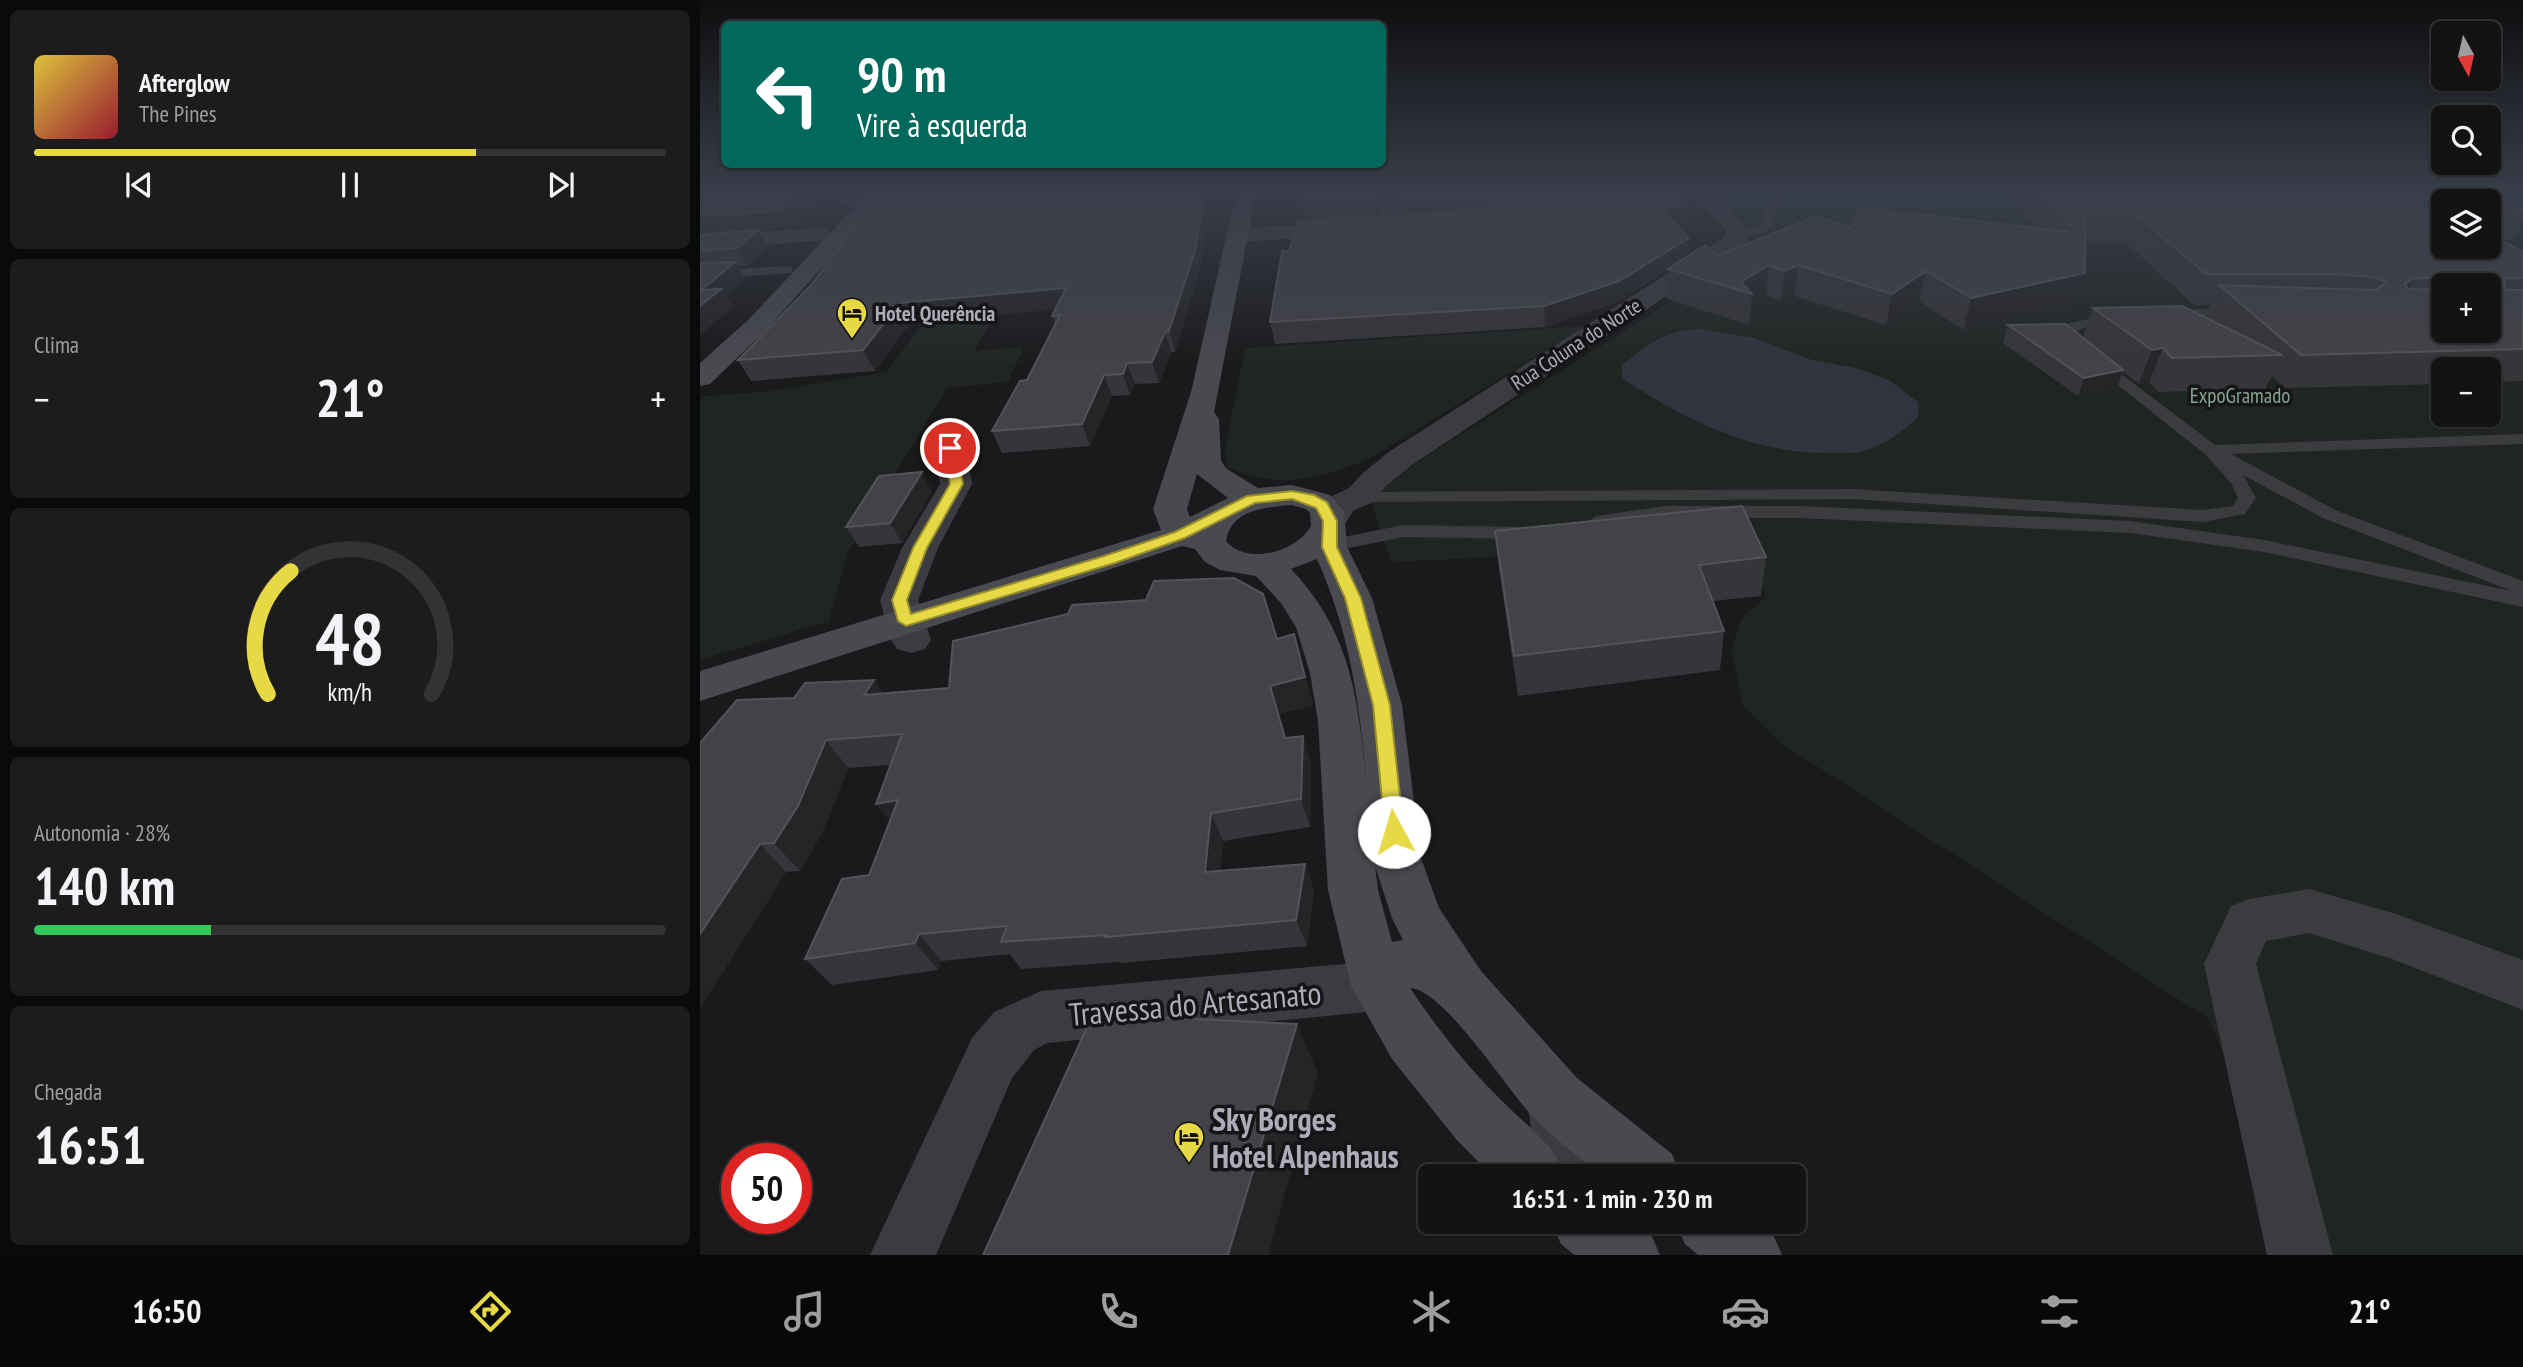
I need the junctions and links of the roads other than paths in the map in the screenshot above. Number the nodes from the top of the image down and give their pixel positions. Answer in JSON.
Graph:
{"nodes":[{"id":1,"x":783,"y":252,"type":"edge"},
{"id":2,"x":810,"y":252,"type":"edge"},
{"id":3,"x":1235,"y":252,"type":"edge"},
{"id":4,"x":1718,"y":252,"type":"edge"},
{"id":5,"x":807,"y":254,"type":"junction"},
{"id":6,"x":700,"y":275,"type":"edge"},
{"id":7,"x":2253,"y":311,"type":"edge"},
{"id":8,"x":2158,"y":314,"type":"edge"},
{"id":9,"x":2131,"y":316,"type":"edge"},
{"id":10,"x":757,"y":325,"type":"junction"},
{"id":11,"x":730,"y":327,"type":"junction"},
{"id":12,"x":700,"y":355,"type":"edge"},
{"id":13,"x":700,"y":378,"type":"edge"},
{"id":14,"x":1205,"y":392,"type":"junction"},
{"id":15,"x":2523,"y":439,"type":"edge"},
{"id":16,"x":950,"y":448,"type":"dead end"},
{"id":17,"x":2211,"y":450,"type":"junction"},
{"id":18,"x":1401,"y":458,"type":"junction"},
{"id":19,"x":1361,"y":495,"type":"junction"},
{"id":20,"x":1960,"y":509,"type":"junction"},
{"id":21,"x":1316,"y":523,"type":"junction"},
{"id":22,"x":1575,"y":525,"type":"edge"},
{"id":23,"x":1208,"y":526,"type":"junction"},
{"id":24,"x":1537,"y":531,"type":"edge"},
{"id":25,"x":1265,"y":564,"type":"junction"},
{"id":26,"x":2523,"y":588,"type":"edge"},
{"id":27,"x":2523,"y":600,"type":"edge"},
{"id":28,"x":909,"y":631,"type":"junction"},
{"id":29,"x":700,"y":686,"type":"edge"},
{"id":30,"x":700,"y":710,"type":"edge"},
{"id":31,"x":2523,"y":985,"type":"edge"},
{"id":32,"x":1378,"y":986,"type":"junction"},
{"id":33,"x":1462,"y":989,"type":"junction"},
{"id":34,"x":1556,"y":1099,"type":"junction"},
{"id":35,"x":1523,"y":1164,"type":"edge"},
{"id":36,"x":1566,"y":1164,"type":"edge"},
{"id":37,"x":1635,"y":1164,"type":"edge"},
{"id":38,"x":1572,"y":1234,"type":"edge"},
{"id":39,"x":1599,"y":1234,"type":"edge"},
{"id":40,"x":1722,"y":1234,"type":"edge"},
{"id":41,"x":2289,"y":1244,"type":"edge"},
{"id":42,"x":903,"y":1255,"type":"edge"},
{"id":43,"x":1572,"y":1255,"type":"edge"},
{"id":44,"x":1627,"y":1255,"type":"edge"},
{"id":45,"x":1749,"y":1255,"type":"edge"}],
"edges":[{"from":1,"to":5,"type":"street"},
{"from":2,"to":5,"type":"main road"},
{"from":3,"to":14,"type":"main road"},
{"from":4,"to":18,"type":"street","name":"Rua Coluna do Norte"},
{"from":5,"to":6,"type":"lane"},
{"from":5,"to":10,"type":"main road"},
{"from":5,"to":11,"type":"main road"},
{"from":7,"to":8,"type":"lane"},
{"from":9,"to":17,"type":"lane"},
{"from":10,"to":11,"type":"main road"},
{"from":10,"to":13,"type":"main road"},
{"from":11,"to":12,"type":"main road"},
{"from":14,"to":23,"type":"main road"},
{"from":14,"to":23,"type":"main road"},
{"from":15,"to":17,"type":"lane"},
{"from":16,"to":28,"type":"street"},
{"from":17,"to":20,"type":"lane"},
{"from":17,"to":26,"type":"lane"},
{"from":18,"to":19,"type":"street","name":"Rua Coluna do Norte"},
{"from":18,"to":21,"type":"street","name":"Rua Coluna do Norte"},
{"from":19,"to":20,"type":"lane"},
{"from":19,"to":21,"type":"street","name":"Rua Coluna do Norte"},
{"from":20,"to":22,"type":"lane"},
{"from":20,"to":27,"type":"lane"},
{"from":21,"to":23,"type":"main road"},
{"from":21,"to":24,"type":"lane"},
{"from":21,"to":25,"type":"main road"},
{"from":21,"to":33,"type":"main road"},
{"from":23,"to":25,"type":"main road"},
{"from":23,"to":28,"type":"main road"},
{"from":23,"to":28,"type":"main road"},
{"from":25,"to":32,"type":"main road"},
{"from":28,"to":29,"type":"main road"},
{"from":28,"to":30,"type":"main road"},
{"from":31,"to":41,"type":"street"},
{"from":32,"to":33,"type":"main road"},
{"from":32,"to":35,"type":"main road"},
{"from":32,"to":42,"type":"street","name":"Travessa do Artesanato"},
{"from":33,"to":34,"type":"main road"},
{"from":34,"to":36,"type":"street"},
{"from":34,"to":37,"type":"main road"},
{"from":38,"to":43,"type":"street"},
{"from":39,"to":44,"type":"main road"},
{"from":40,"to":45,"type":"main road"}]}
